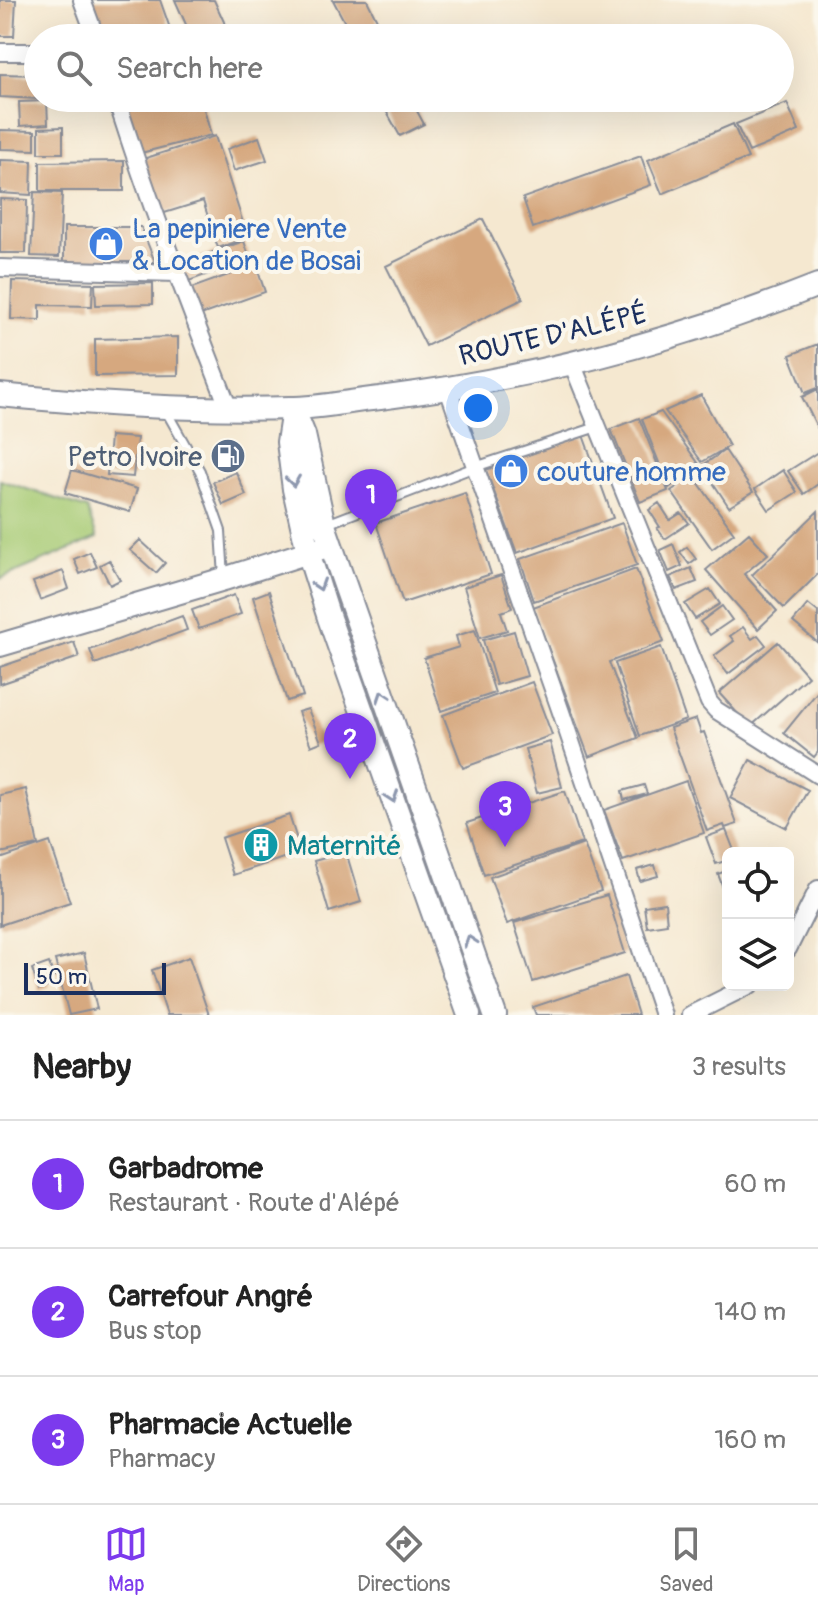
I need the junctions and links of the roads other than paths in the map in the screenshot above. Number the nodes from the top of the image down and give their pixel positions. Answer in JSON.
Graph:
{"nodes":[{"id":1,"x":82,"y":0,"type":"edge"},
{"id":2,"x":91,"y":24,"type":"edge"},
{"id":3,"x":0,"y":52,"type":"edge"},
{"id":4,"x":24,"y":52,"type":"edge"},
{"id":5,"x":120,"y":112,"type":"edge"},
{"id":6,"x":0,"y":268,"type":"edge"},
{"id":7,"x":176,"y":273,"type":"junction"},
{"id":8,"x":818,"y":285,"type":"edge"},
{"id":9,"x":572,"y":363,"type":"junction"},
{"id":10,"x":448,"y":389,"type":"junction"},
{"id":11,"x":0,"y":395,"type":"edge"},
{"id":12,"x":164,"y":406,"type":"junction"},
{"id":13,"x":293,"y":408,"type":"junction"},
{"id":14,"x":229,"y":409,"type":"junction"},
{"id":15,"x":598,"y":426,"type":"junction"},
{"id":16,"x":475,"y":467,"type":"junction"},
{"id":17,"x":328,"y":535,"type":"junction"},
{"id":18,"x":308,"y":552,"type":"junction"},
{"id":19,"x":224,"y":579,"type":"junction"},
{"id":20,"x":0,"y":645,"type":"edge"},
{"id":21,"x":818,"y":775,"type":"edge"},
{"id":22,"x":818,"y":889,"type":"edge"},
{"id":23,"x":794,"y":937,"type":"edge"},
{"id":24,"x":738,"y":991,"type":"edge"},
{"id":25,"x":469,"y":1015,"type":"edge"},
{"id":26,"x":495,"y":1015,"type":"edge"},
{"id":27,"x":663,"y":1015,"type":"edge"},
{"id":28,"x":690,"y":1015,"type":"edge"}],
"edges":[{"from":1,"to":2,"type":"street"},
{"from":3,"to":4,"type":"street"},
{"from":5,"to":7,"type":"street"},
{"from":6,"to":7,"type":"street"},
{"from":7,"to":14,"type":"street"},
{"from":8,"to":9,"type":"main road","name":"ROUTE D'ALÉPÉ"},
{"from":9,"to":10,"type":"main road","name":"ROUTE D'ALÉPÉ"},
{"from":9,"to":15,"type":"street"},
{"from":10,"to":13,"type":"main road","name":"ROUTE D'ALÉPÉ"},
{"from":10,"to":16,"type":"street"},
{"from":11,"to":12,"type":"main road","name":"ROUTE D'ALÉPÉ"},
{"from":12,"to":14,"type":"main road","name":"ROUTE D'ALÉPÉ"},
{"from":12,"to":19,"type":"lane"},
{"from":13,"to":14,"type":"main road","name":"ROUTE D'ALÉPÉ"},
{"from":13,"to":17,"type":"main road"},
{"from":13,"to":18,"type":"main road","one_way":true},
{"from":15,"to":16,"type":"lane"},
{"from":15,"to":21,"type":"street"},
{"from":16,"to":17,"type":"lane"},
{"from":16,"to":27,"type":"street"},
{"from":17,"to":18,"type":"main road"},
{"from":26,"to":17,"type":"main road","one_way":true},
{"from":18,"to":19,"type":"main road"},
{"from":18,"to":25,"type":"main road","one_way":true},
{"from":19,"to":20,"type":"main road"},
{"from":22,"to":23,"type":"street"},
{"from":24,"to":28,"type":"street"}]}
